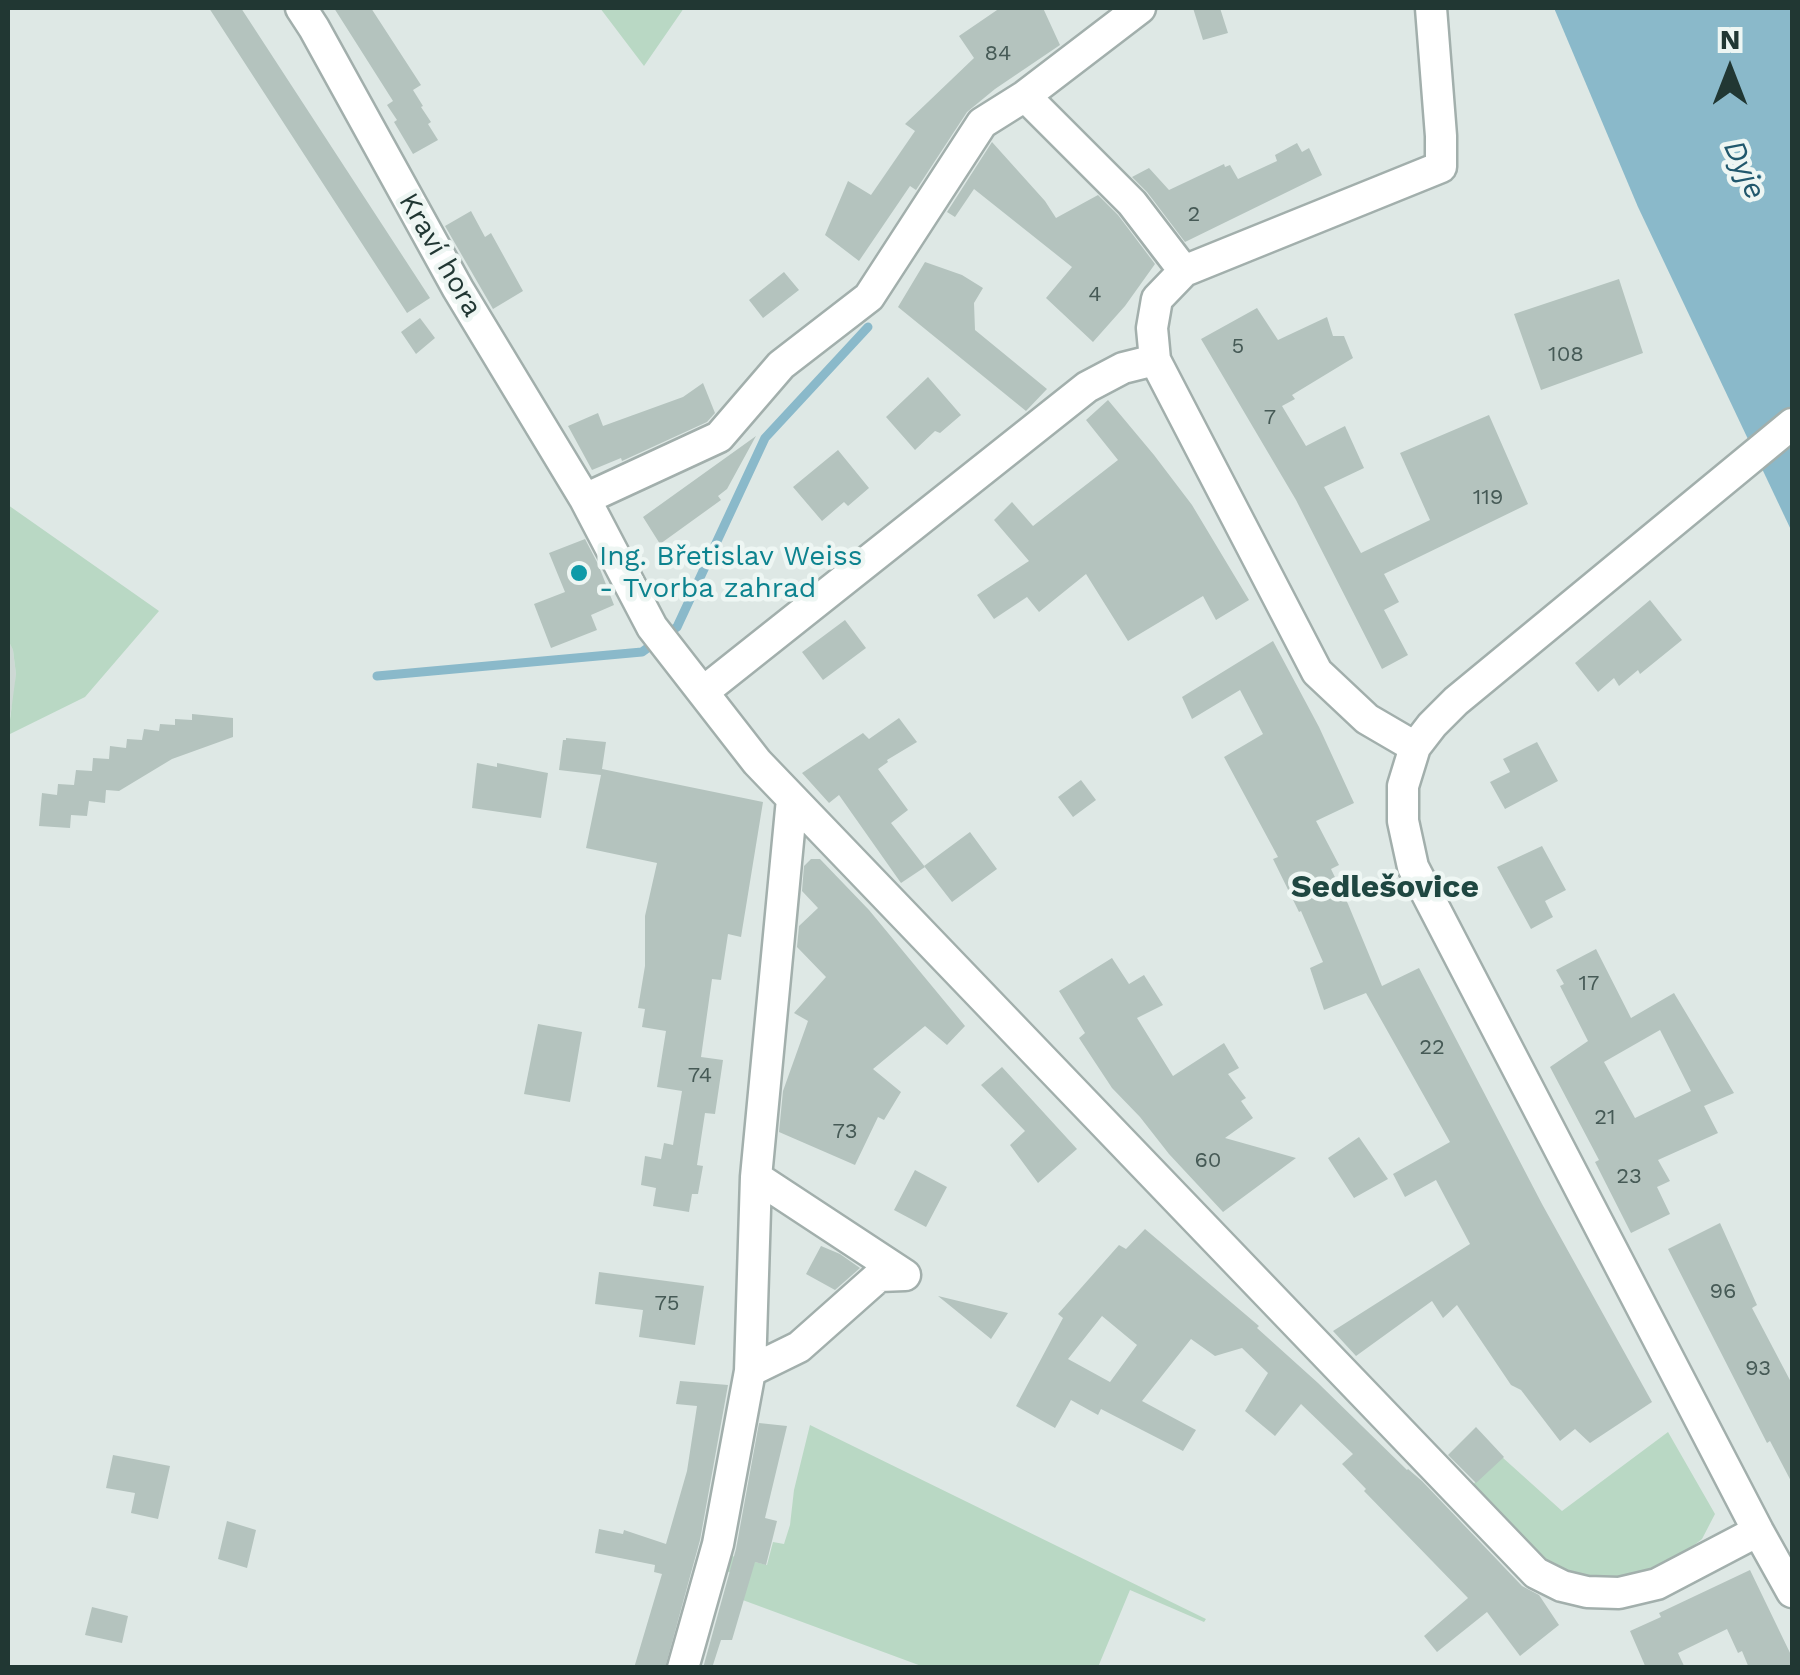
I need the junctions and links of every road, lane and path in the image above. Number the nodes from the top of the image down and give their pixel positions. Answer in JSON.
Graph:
{"nodes":[{"id":1,"x":301,"y":8,"type":"edge"},
{"id":2,"x":1140,"y":8,"type":"edge"},
{"id":3,"x":1431,"y":8,"type":"edge"},
{"id":4,"x":1025,"y":96,"type":"junction"},
{"id":5,"x":1184,"y":271,"type":"junction"},
{"id":6,"x":1155,"y":360,"type":"junction"},
{"id":7,"x":1792,"y":424,"type":"edge"},
{"id":8,"x":585,"y":499,"type":"junction"},
{"id":9,"x":702,"y":692,"type":"junction"},
{"id":10,"x":1416,"y":747,"type":"junction"},
{"id":11,"x":792,"y":799,"type":"junction"},
{"id":12,"x":756,"y":1177,"type":"junction"},
{"id":13,"x":750,"y":1371,"type":"junction"},
{"id":14,"x":1758,"y":1531,"type":"junction"},
{"id":15,"x":1792,"y":1592,"type":"edge"},
{"id":16,"x":683,"y":1668,"type":"edge"}],
"edges":[{"from":1,"to":8,"type":"street","name":"Kraví hora"},
{"from":2,"to":4,"type":"street"},
{"from":3,"to":5,"type":"street"},
{"from":4,"to":5,"type":"street"},
{"from":4,"to":8,"type":"street"},
{"from":5,"to":6,"type":"street"},
{"from":6,"to":9,"type":"street"},
{"from":6,"to":10,"type":"street"},
{"from":7,"to":10,"type":"street"},
{"from":8,"to":9,"type":"street","name":"Kraví hora"},
{"from":9,"to":11,"type":"street","name":"Kraví hora"},
{"from":10,"to":14,"type":"street"},
{"from":11,"to":12,"type":"street"},
{"from":11,"to":14,"type":"street","name":"Kraví hora"},
{"from":12,"to":13,"type":"street"},
{"from":12,"to":13,"type":"street"},
{"from":13,"to":16,"type":"street"},
{"from":14,"to":15,"type":"street"}]}
